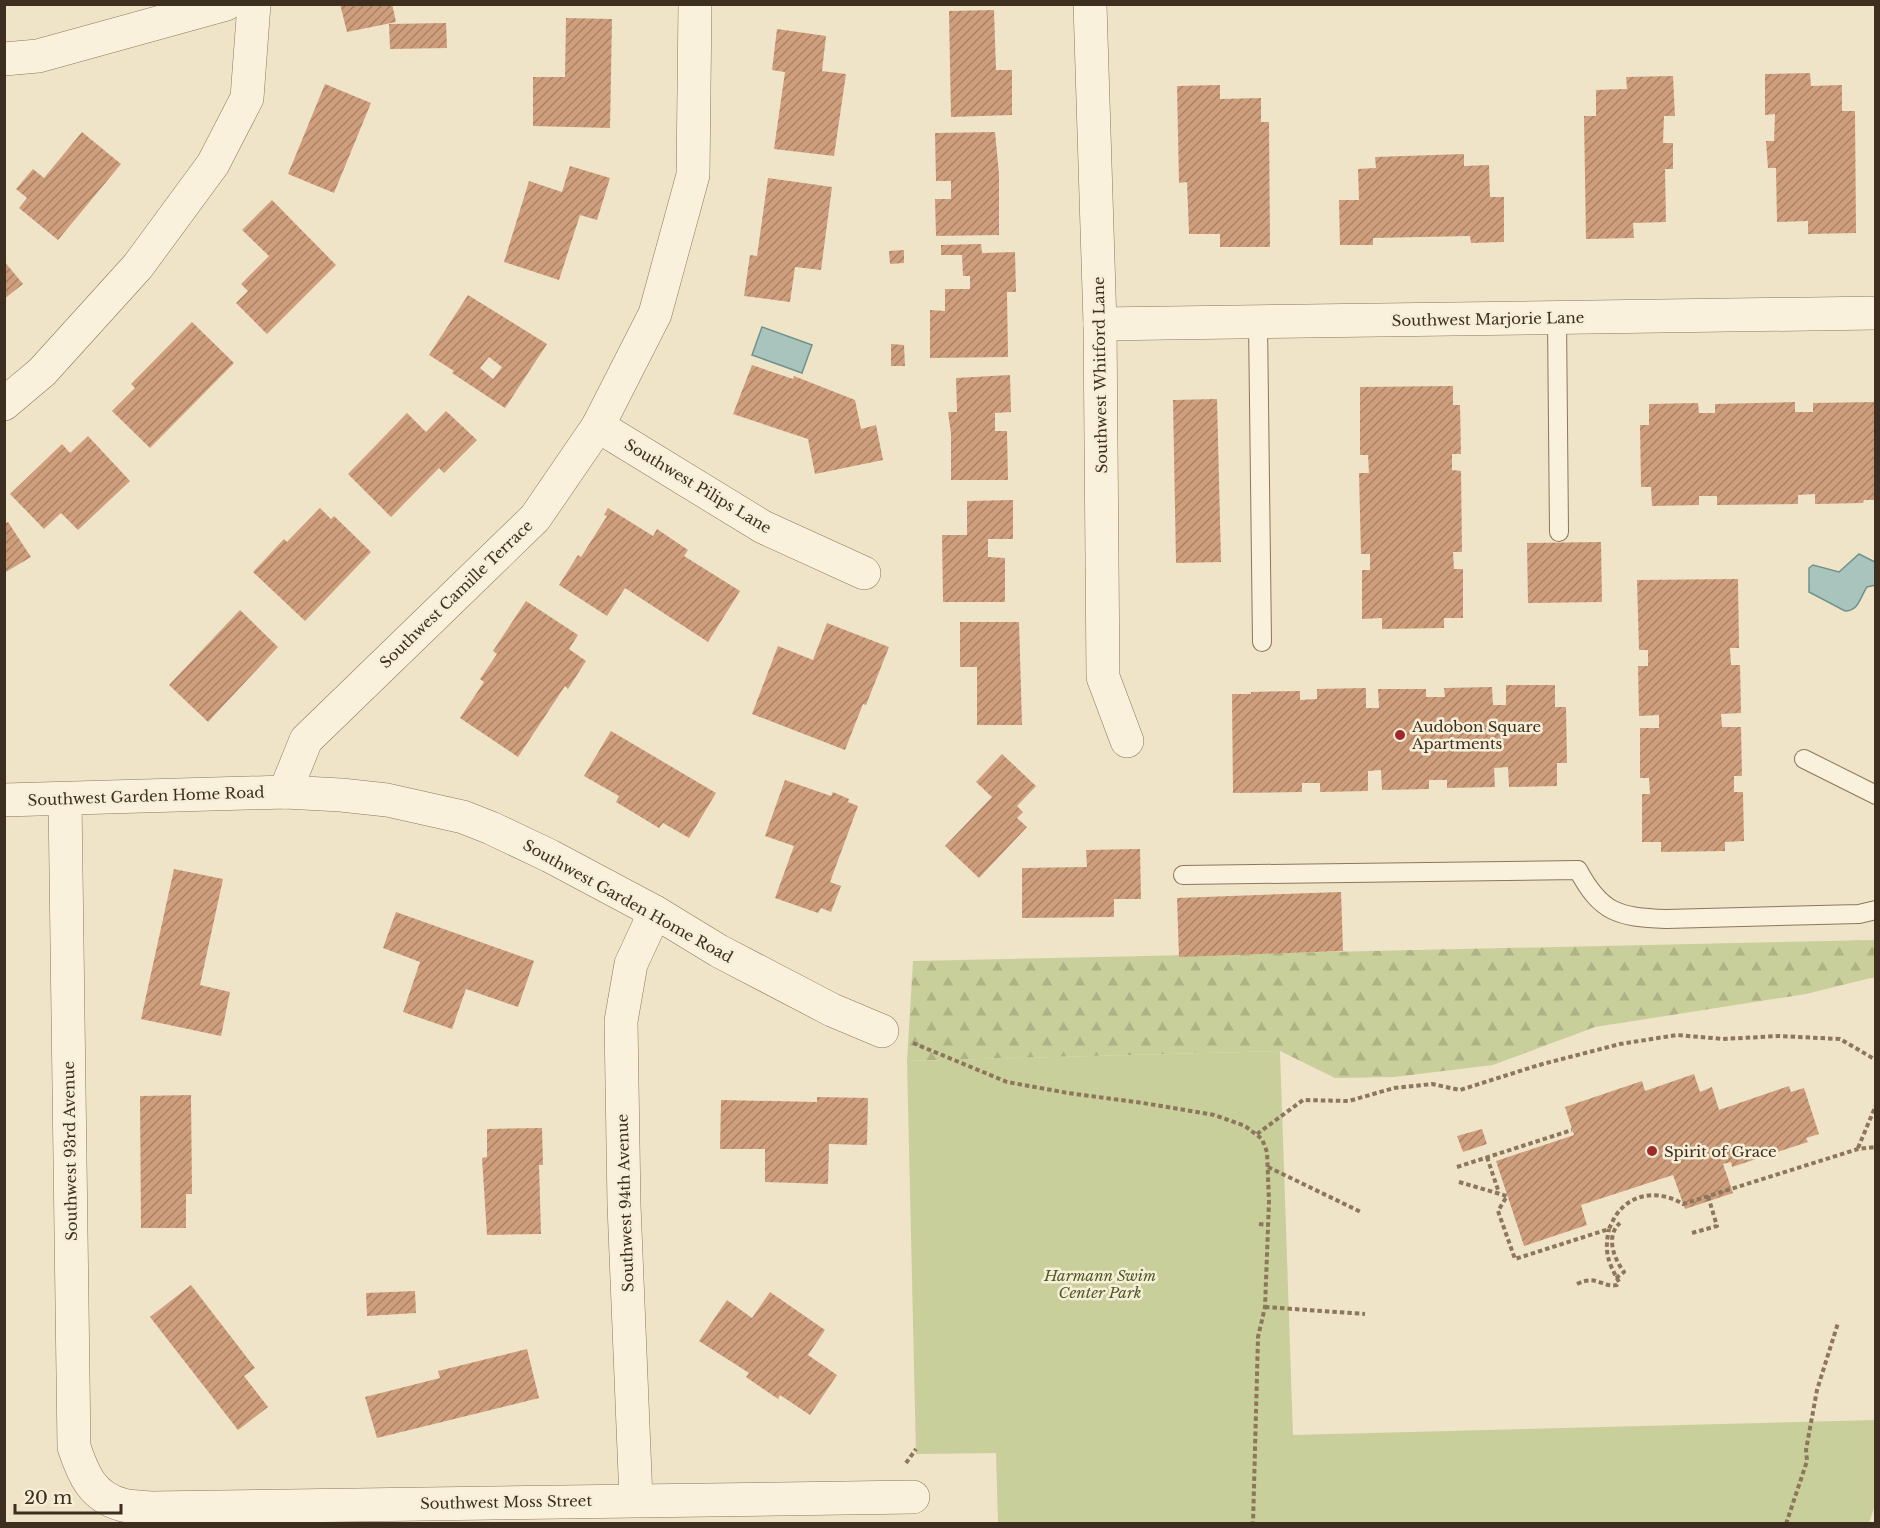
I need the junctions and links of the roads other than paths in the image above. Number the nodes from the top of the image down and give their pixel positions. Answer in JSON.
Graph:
{"nodes":[{"id":1,"x":226,"y":4,"type":"edge"},
{"id":2,"x":254,"y":4,"type":"edge"},
{"id":3,"x":695,"y":4,"type":"edge"},
{"id":4,"x":1090,"y":4,"type":"edge"},
{"id":5,"x":4,"y":59,"type":"edge"},
{"id":6,"x":1875,"y":313,"type":"edge"},
{"id":7,"x":1557,"y":318,"type":"junction"},
{"id":8,"x":1258,"y":322,"type":"junction"},
{"id":9,"x":1100,"y":324,"type":"junction"},
{"id":10,"x":4,"y":404,"type":"edge"},
{"id":11,"x":598,"y":426,"type":"junction"},
{"id":12,"x":1559,"y":532,"type":"dead end"},
{"id":13,"x":864,"y":573,"type":"dead end"},
{"id":14,"x":1262,"y":642,"type":"dead end"},
{"id":15,"x":1127,"y":741,"type":"dead end"},
{"id":16,"x":1804,"y":759,"type":"dead end"},
{"id":17,"x":285,"y":792,"type":"junction"},
{"id":18,"x":1875,"y":795,"type":"edge"},
{"id":19,"x":65,"y":799,"type":"junction"},
{"id":20,"x":4,"y":800,"type":"edge"},
{"id":21,"x":1183,"y":875,"type":"dead end"},
{"id":22,"x":1875,"y":910,"type":"edge"},
{"id":23,"x":655,"y":912,"type":"junction"},
{"id":24,"x":882,"y":1031,"type":"road end"},
{"id":25,"x":101,"y":1495,"type":"joint"},
{"id":26,"x":913,"y":1497,"type":"dead end"},
{"id":27,"x":636,"y":1500,"type":"junction"}],
"edges":[{"from":1,"to":5,"type":"street"},
{"from":2,"to":10,"type":"street"},
{"from":3,"to":11,"type":"street","name":"Southwest Camille Terrace"},
{"from":4,"to":9,"type":"street","name":"Southwest Whitford Lane"},
{"from":6,"to":7,"type":"street","name":"Southwest Marjorie Lane"},
{"from":7,"to":8,"type":"street","name":"Southwest Marjorie Lane"},
{"from":7,"to":12,"type":"lane"},
{"from":8,"to":9,"type":"street","name":"Southwest Marjorie Lane"},
{"from":8,"to":14,"type":"lane"},
{"from":9,"to":15,"type":"street","name":"Southwest Whitford Lane"},
{"from":11,"to":13,"type":"street","name":"Southwest Pilips Lane"},
{"from":11,"to":17,"type":"street","name":"Southwest Camille Terrace"},
{"from":16,"to":18,"type":"lane"},
{"from":17,"to":19,"type":"street","name":"Southwest Garden Home Road"},
{"from":17,"to":23,"type":"street","name":"Southwest Garden Home Road"},
{"from":19,"to":20,"type":"street","name":"Southwest Garden Home Road"},
{"from":19,"to":25,"type":"street","name":"Southwest 93rd Avenue"},
{"from":21,"to":22,"type":"lane"},
{"from":23,"to":24,"type":"street","name":"Southwest Garden Home Road"},
{"from":23,"to":27,"type":"street","name":"Southwest 94th Avenue"},
{"from":25,"to":27,"type":"street","name":"Southwest Moss Street"},
{"from":26,"to":27,"type":"street","name":"Southwest Moss Street"}]}
